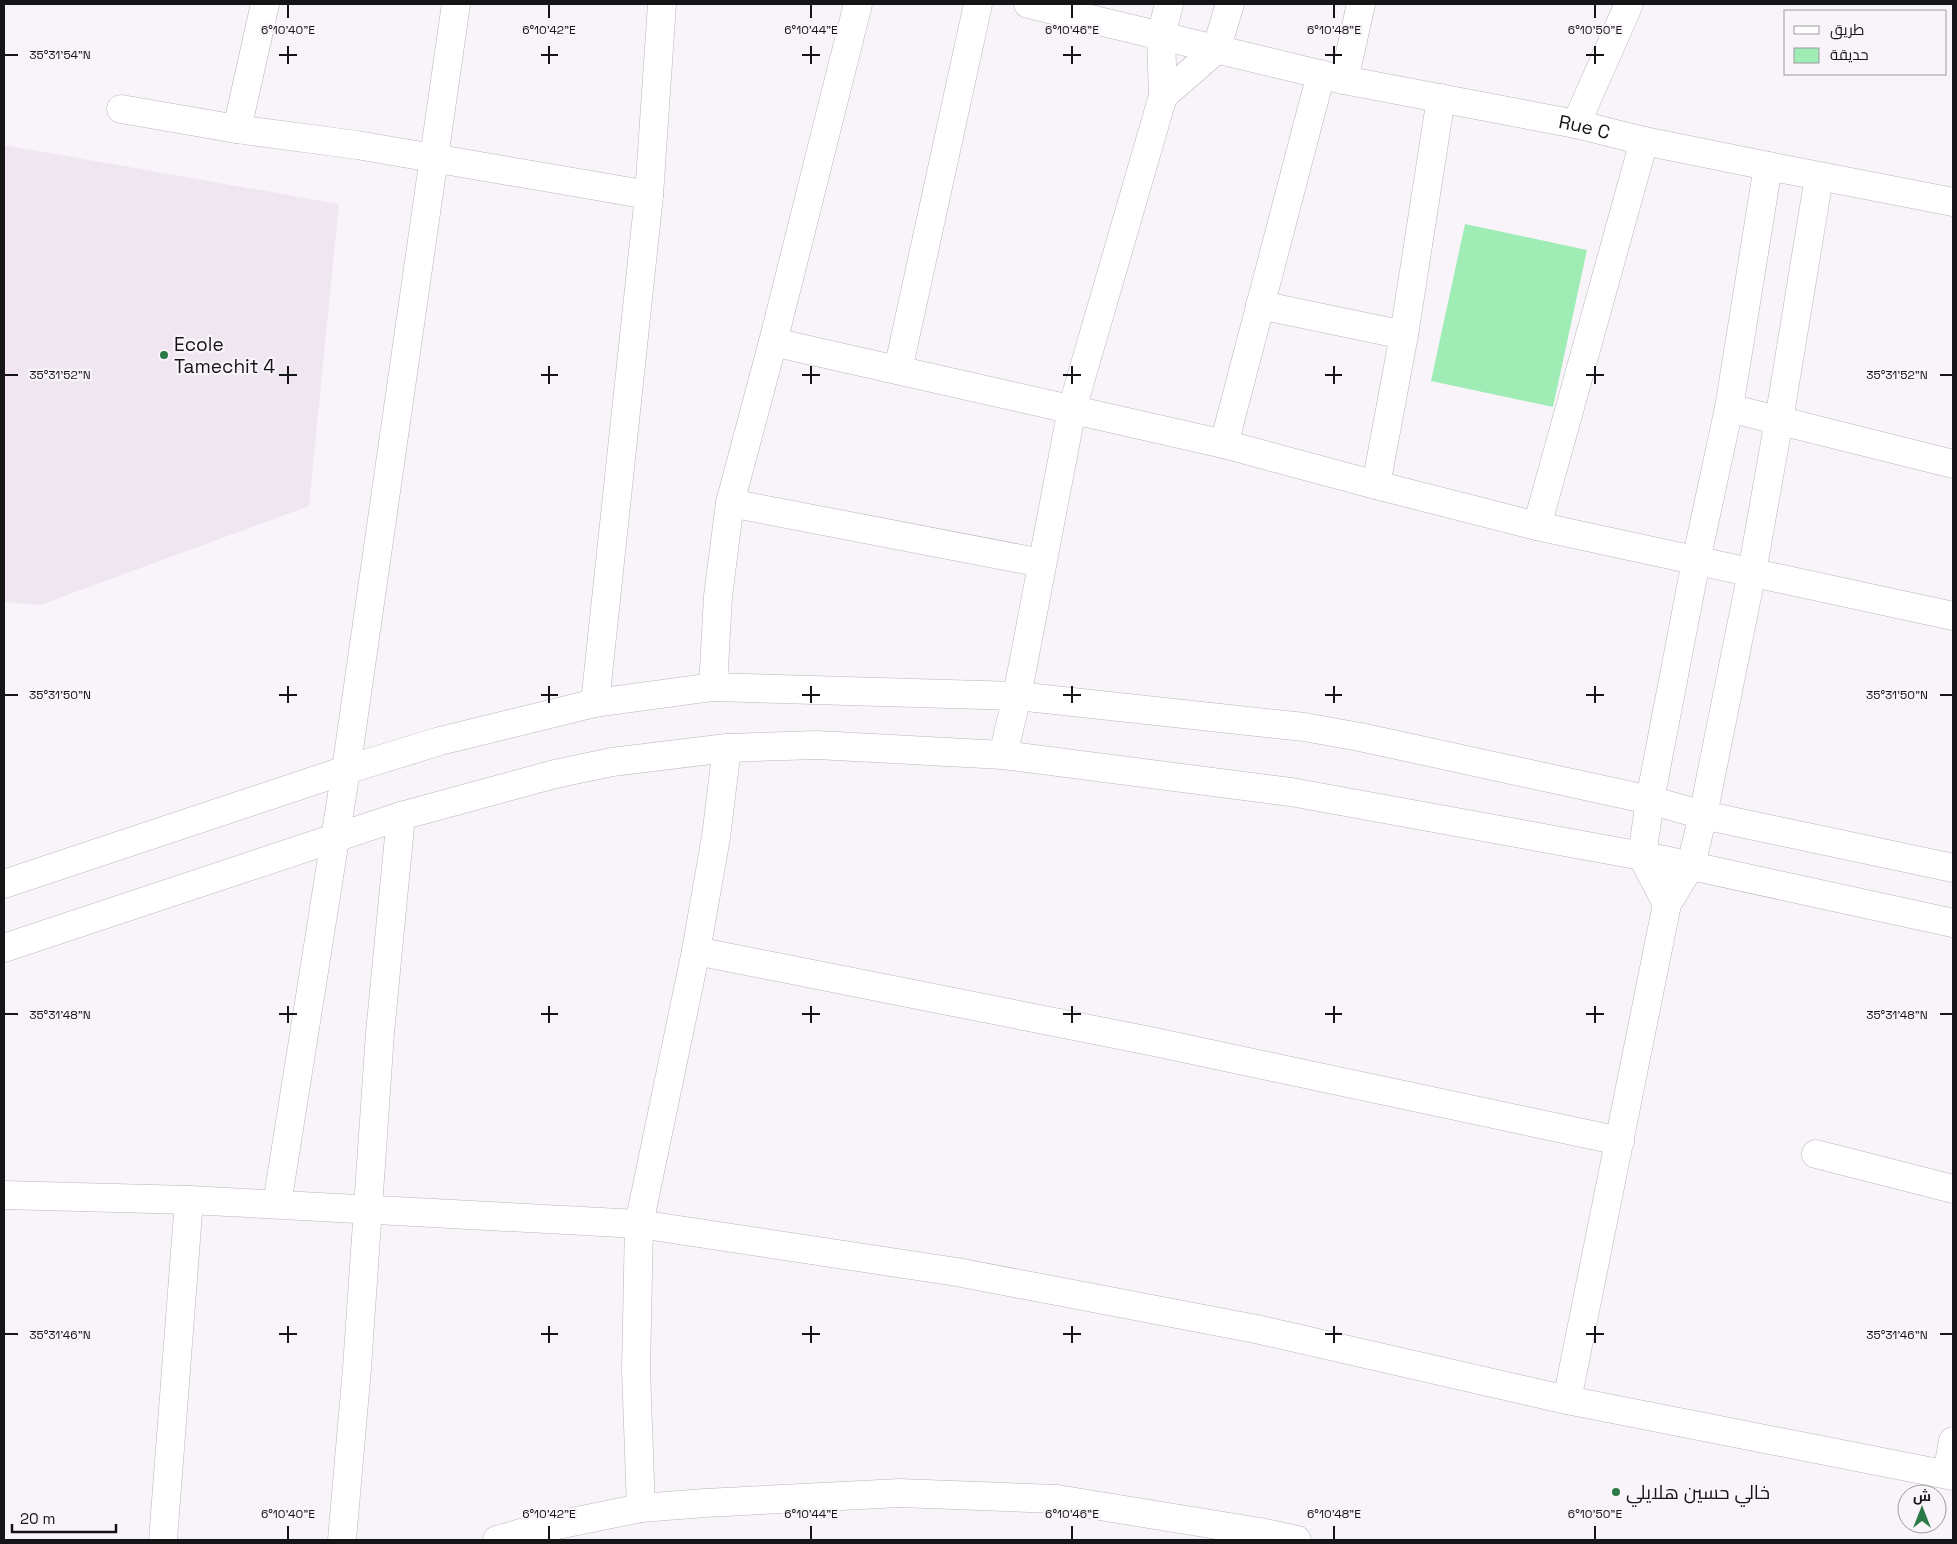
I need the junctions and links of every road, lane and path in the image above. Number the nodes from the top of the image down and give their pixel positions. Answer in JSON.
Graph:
{"nodes":[{"id":1,"x":265,"y":4,"type":"edge"},
{"id":2,"x":456,"y":4,"type":"edge"},
{"id":3,"x":662,"y":4,"type":"edge"},
{"id":4,"x":858,"y":4,"type":"edge"},
{"id":5,"x":978,"y":4,"type":"edge"},
{"id":6,"x":1028,"y":4,"type":"edge"},
{"id":7,"x":1169,"y":4,"type":"edge"},
{"id":8,"x":1230,"y":4,"type":"edge"},
{"id":9,"x":1361,"y":4,"type":"edge"},
{"id":10,"x":1629,"y":4,"type":"edge"},
{"id":11,"x":1160,"y":36,"type":"junction"},
{"id":12,"x":1216,"y":50,"type":"junction"},
{"id":13,"x":1332,"y":77,"type":"junction"},
{"id":14,"x":1163,"y":96,"type":"junction"},
{"id":15,"x":1440,"y":98,"type":"junction"},
{"id":16,"x":121,"y":110,"type":"dead end"},
{"id":17,"x":1576,"y":124,"type":"junction"},
{"id":18,"x":237,"y":129,"type":"junction"},
{"id":19,"x":1644,"y":140,"type":"junction"},
{"id":20,"x":433,"y":159,"type":"junction"},
{"id":21,"x":1768,"y":166,"type":"junction"},
{"id":22,"x":1819,"y":177,"type":"junction"},
{"id":23,"x":648,"y":195,"type":"junction"},
{"id":24,"x":1953,"y":202,"type":"edge"},
{"id":25,"x":1260,"y":305,"type":"junction"},
{"id":26,"x":1404,"y":334,"type":"junction"},
{"id":27,"x":773,"y":342,"type":"junction"},
{"id":28,"x":898,"y":370,"type":"junction"},
{"id":29,"x":1730,"y":408,"type":"junction"},
{"id":30,"x":1072,"y":409,"type":"junction"},
{"id":31,"x":1779,"y":420,"type":"junction"},
{"id":32,"x":1224,"y":444,"type":"junction"},
{"id":33,"x":1953,"y":464,"type":"edge"},
{"id":34,"x":1376,"y":485,"type":"junction"},
{"id":35,"x":730,"y":503,"type":"junction"},
{"id":36,"x":1538,"y":526,"type":"junction"},
{"id":37,"x":1696,"y":561,"type":"junction"},
{"id":38,"x":1042,"y":563,"type":"junction"},
{"id":39,"x":1752,"y":572,"type":"junction"},
{"id":40,"x":1953,"y":616,"type":"edge"},
{"id":41,"x":713,"y":687,"type":"junction"},
{"id":42,"x":1017,"y":696,"type":"junction"},
{"id":43,"x":595,"y":703,"type":"junction"},
{"id":44,"x":727,"y":748,"type":"junction"},
{"id":45,"x":1003,"y":755,"type":"junction"},
{"id":46,"x":346,"y":770,"type":"junction"},
{"id":47,"x":1650,"y":800,"type":"junction"},
{"id":48,"x":1703,"y":815,"type":"junction"},
{"id":49,"x":401,"y":816,"type":"junction"},
{"id":50,"x":334,"y":837,"type":"junction"},
{"id":51,"x":1642,"y":856,"type":"junction"},
{"id":52,"x":1691,"y":865,"type":"junction"},
{"id":53,"x":1953,"y":868,"type":"edge"},
{"id":54,"x":4,"y":884,"type":"edge"},
{"id":55,"x":1667,"y":904,"type":"junction"},
{"id":56,"x":1953,"y":923,"type":"edge"},
{"id":57,"x":4,"y":948,"type":"edge"},
{"id":58,"x":696,"y":951,"type":"junction"},
{"id":59,"x":1620,"y":1140,"type":"junction"},
{"id":60,"x":1816,"y":1154,"type":"dead end"},
{"id":61,"x":1953,"y":1189,"type":"edge"},
{"id":62,"x":4,"y":1195,"type":"edge"},
{"id":63,"x":189,"y":1200,"type":"junction"},
{"id":64,"x":277,"y":1204,"type":"junction"},
{"id":65,"x":367,"y":1210,"type":"junction"},
{"id":66,"x":639,"y":1224,"type":"junction"},
{"id":67,"x":1567,"y":1400,"type":"junction"},
{"id":68,"x":1953,"y":1441,"type":"edge"},
{"id":69,"x":1950,"y":1475,"type":"edge"},
{"id":70,"x":640,"y":1508,"type":"junction"},
{"id":71,"x":163,"y":1540,"type":"edge"},
{"id":72,"x":342,"y":1540,"type":"edge"},
{"id":73,"x":497,"y":1540,"type":"edge"},
{"id":74,"x":1297,"y":1540,"type":"edge"}],
"edges":[{"from":1,"to":18,"type":"main road"},
{"from":2,"to":20,"type":"main road"},
{"from":3,"to":23,"type":"main road"},
{"from":4,"to":27,"type":"main road"},
{"from":5,"to":28,"type":"main road"},
{"from":6,"to":11,"type":"main road","name":"Rue C"},
{"from":7,"to":11,"type":"main road"},
{"from":8,"to":12,"type":"main road"},
{"from":9,"to":13,"type":"main road"},
{"from":10,"to":17,"type":"main road"},
{"from":11,"to":12,"type":"main road","name":"Rue C"},
{"from":11,"to":14,"type":"main road"},
{"from":12,"to":13,"type":"main road","name":"Rue C"},
{"from":12,"to":14,"type":"main road"},
{"from":13,"to":15,"type":"main road","name":"Rue C"},
{"from":13,"to":25,"type":"main road"},
{"from":14,"to":30,"type":"main road"},
{"from":15,"to":17,"type":"main road","name":"Rue C"},
{"from":15,"to":26,"type":"main road"},
{"from":16,"to":18,"type":"main road"},
{"from":17,"to":19,"type":"main road","name":"Rue C"},
{"from":18,"to":20,"type":"main road"},
{"from":19,"to":21,"type":"main road","name":"Rue C"},
{"from":19,"to":36,"type":"main road"},
{"from":20,"to":23,"type":"main road"},
{"from":20,"to":46,"type":"main road"},
{"from":21,"to":22,"type":"main road","name":"Rue C"},
{"from":21,"to":29,"type":"main road"},
{"from":22,"to":24,"type":"main road","name":"Rue C"},
{"from":22,"to":31,"type":"main road"},
{"from":23,"to":43,"type":"main road"},
{"from":25,"to":26,"type":"main road"},
{"from":25,"to":32,"type":"main road"},
{"from":26,"to":34,"type":"main road"},
{"from":27,"to":28,"type":"main road"},
{"from":27,"to":35,"type":"main road"},
{"from":28,"to":30,"type":"main road"},
{"from":29,"to":31,"type":"main road"},
{"from":29,"to":37,"type":"main road"},
{"from":30,"to":32,"type":"main road"},
{"from":30,"to":38,"type":"main road"},
{"from":31,"to":33,"type":"main road"},
{"from":31,"to":39,"type":"main road"},
{"from":32,"to":34,"type":"main road"},
{"from":34,"to":36,"type":"main road"},
{"from":35,"to":38,"type":"main road"},
{"from":35,"to":41,"type":"main road"},
{"from":36,"to":37,"type":"main road"},
{"from":37,"to":39,"type":"main road"},
{"from":37,"to":47,"type":"main road"},
{"from":38,"to":42,"type":"main road"},
{"from":39,"to":40,"type":"main road"},
{"from":39,"to":48,"type":"main road"},
{"from":41,"to":42,"type":"main road"},
{"from":41,"to":43,"type":"main road"},
{"from":42,"to":45,"type":"main road"},
{"from":42,"to":47,"type":"main road"},
{"from":43,"to":46,"type":"main road"},
{"from":44,"to":45,"type":"main road"},
{"from":44,"to":49,"type":"main road"},
{"from":44,"to":58,"type":"main road"},
{"from":45,"to":51,"type":"main road"},
{"from":46,"to":50,"type":"main road"},
{"from":46,"to":54,"type":"main road"},
{"from":47,"to":48,"type":"main road"},
{"from":47,"to":51,"type":"main road"},
{"from":48,"to":52,"type":"main road"},
{"from":48,"to":53,"type":"main road"},
{"from":49,"to":50,"type":"main road"},
{"from":49,"to":65,"type":"main road"},
{"from":50,"to":57,"type":"main road"},
{"from":50,"to":64,"type":"main road"},
{"from":51,"to":52,"type":"main road"},
{"from":51,"to":55,"type":"main road"},
{"from":52,"to":55,"type":"main road"},
{"from":52,"to":56,"type":"main road"},
{"from":55,"to":59,"type":"main road"},
{"from":58,"to":59,"type":"main road"},
{"from":58,"to":66,"type":"main road"},
{"from":59,"to":67,"type":"main road"},
{"from":60,"to":61,"type":"main road"},
{"from":62,"to":63,"type":"main road"},
{"from":63,"to":64,"type":"main road"},
{"from":63,"to":71,"type":"main road"},
{"from":64,"to":65,"type":"main road"},
{"from":65,"to":66,"type":"main road"},
{"from":65,"to":72,"type":"main road"},
{"from":66,"to":67,"type":"main road"},
{"from":66,"to":70,"type":"main road"},
{"from":67,"to":69,"type":"main road"},
{"from":68,"to":69,"type":"main road"},
{"from":70,"to":73,"type":"main road"},
{"from":70,"to":74,"type":"main road"}]}
